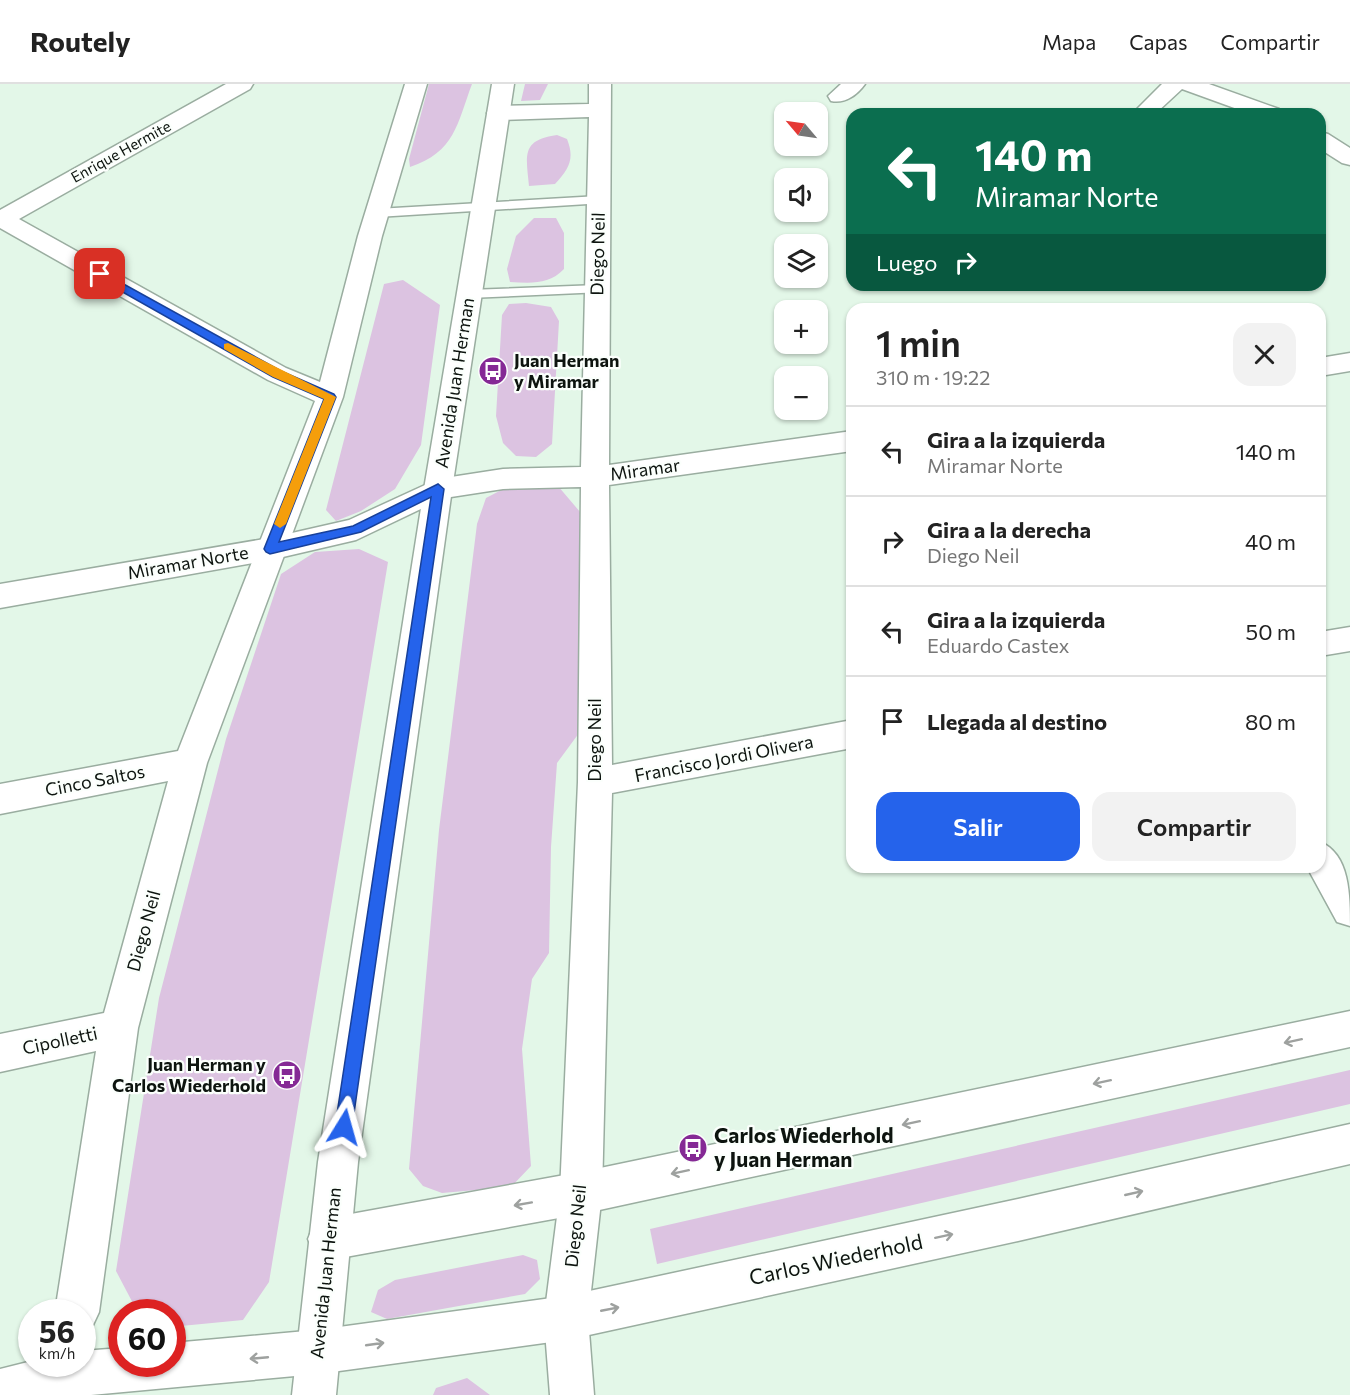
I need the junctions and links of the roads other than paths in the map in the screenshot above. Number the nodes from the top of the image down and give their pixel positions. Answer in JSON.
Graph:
{"nodes":[{"id":1,"x":242,"y":84,"type":"edge"},
{"id":2,"x":416,"y":84,"type":"edge"},
{"id":3,"x":503,"y":84,"type":"edge"},
{"id":4,"x":1174,"y":84,"type":"edge"},
{"id":5,"x":1189,"y":84,"type":"edge"},
{"id":6,"x":600,"y":97,"type":"edge"},
{"id":7,"x":1149,"y":108,"type":"edge"},
{"id":8,"x":1255,"y":108,"type":"edge"},
{"id":9,"x":498,"y":113,"type":"junction"},
{"id":10,"x":1326,"y":143,"type":"edge"},
{"id":11,"x":1350,"y":158,"type":"edge"},
{"id":12,"x":599,"y":200,"type":"junction"},
{"id":13,"x":483,"y":206,"type":"junction"},
{"id":14,"x":377,"y":213,"type":"junction"},
{"id":15,"x":0,"y":219,"type":"edge"},
{"id":16,"x":598,"y":289,"type":"junction"},
{"id":17,"x":469,"y":294,"type":"junction"},
{"id":18,"x":1350,"y":362,"type":"edge"},
{"id":19,"x":1326,"y":366,"type":"edge"},
{"id":20,"x":330,"y":397,"type":"junction"},
{"id":21,"x":846,"y":442,"type":"edge"},
{"id":22,"x":595,"y":477,"type":"junction"},
{"id":23,"x":438,"y":489,"type":"junction"},
{"id":24,"x":270,"y":549,"type":"junction"},
{"id":25,"x":0,"y":596,"type":"edge"},
{"id":26,"x":1350,"y":639,"type":"edge"},
{"id":27,"x":1326,"y":643,"type":"edge"},
{"id":28,"x":846,"y":735,"type":"edge"},
{"id":29,"x":190,"y":762,"type":"junction"},
{"id":30,"x":595,"y":783,"type":"junction"},
{"id":31,"x":0,"y":799,"type":"edge"},
{"id":32,"x":1326,"y":868,"type":"edge"},
{"id":33,"x":1350,"y":910,"type":"edge"},
{"id":34,"x":119,"y":1028,"type":"junction"},
{"id":35,"x":1350,"y":1029,"type":"edge"},
{"id":36,"x":0,"y":1053,"type":"edge"},
{"id":37,"x":1350,"y":1144,"type":"edge"},
{"id":38,"x":581,"y":1194,"type":"junction"},
{"id":39,"x":329,"y":1239,"type":"junction"},
{"id":40,"x":79,"y":1299,"type":"edge"},
{"id":41,"x":566,"y":1318,"type":"junction"},
{"id":42,"x":317,"y":1352,"type":"junction"},
{"id":43,"x":67,"y":1378,"type":"edge"},
{"id":44,"x":0,"y":1391,"type":"edge"},
{"id":45,"x":314,"y":1395,"type":"edge"},
{"id":46,"x":572,"y":1395,"type":"edge"}],
"edges":[{"from":1,"to":15,"type":"street","name":"Enrique Hermite"},
{"from":2,"to":14,"type":"street","name":"Diego Neil"},
{"from":3,"to":9,"type":"street","name":"Avenida Juan Herman"},
{"from":4,"to":7,"type":"street"},
{"from":5,"to":8,"type":"street"},
{"from":6,"to":9,"type":"street"},
{"from":6,"to":12,"type":"street","name":"Diego Neil"},
{"from":9,"to":13,"type":"street","name":"Avenida Juan Herman"},
{"from":10,"to":11,"type":"street"},
{"from":12,"to":13,"type":"lane"},
{"from":12,"to":16,"type":"street","name":"Diego Neil"},
{"from":13,"to":14,"type":"lane"},
{"from":13,"to":17,"type":"street","name":"Avenida Juan Herman"},
{"from":14,"to":20,"type":"street","name":"Diego Neil"},
{"from":15,"to":20,"type":"street"},
{"from":16,"to":17,"type":"lane"},
{"from":16,"to":22,"type":"street","name":"Diego Neil"},
{"from":17,"to":23,"type":"street","name":"Avenida Juan Herman"},
{"from":18,"to":19,"type":"street"},
{"from":20,"to":24,"type":"street","name":"Diego Neil"},
{"from":21,"to":22,"type":"street","name":"Miramar"},
{"from":22,"to":23,"type":"street","name":"Miramar"},
{"from":22,"to":30,"type":"street","name":"Diego Neil"},
{"from":23,"to":24,"type":"street","name":"Miramar Norte"},
{"from":23,"to":39,"type":"street","name":"Avenida Juan Herman"},
{"from":24,"to":25,"type":"street","name":"Miramar Norte"},
{"from":24,"to":29,"type":"street","name":"Diego Neil"},
{"from":26,"to":27,"type":"street"},
{"from":28,"to":30,"type":"street","name":"Francisco Jordi Olivera"},
{"from":29,"to":31,"type":"street","name":"Cinco Saltos"},
{"from":29,"to":34,"type":"street","name":"Diego Neil"},
{"from":30,"to":38,"type":"street","name":"Diego Neil"},
{"from":32,"to":33,"type":"street"},
{"from":34,"to":36,"type":"street","name":"Cipolletti"},
{"from":34,"to":40,"type":"street","name":"Diego Neil"},
{"from":35,"to":38,"type":"street","one_way":true},
{"from":41,"to":37,"type":"street","name":"Carlos Wiederhold","one_way":true},
{"from":38,"to":39,"type":"street","one_way":true},
{"from":38,"to":41,"type":"street","name":"Diego Neil"},
{"from":39,"to":42,"type":"street","name":"Avenida Juan Herman"},
{"from":42,"to":41,"type":"street","name":"Carlos Wiederhold","one_way":true},
{"from":41,"to":46,"type":"street","name":"Diego Neil"},
{"from":42,"to":43,"type":"street","name":"Carlos Wiederhold","one_way":true},
{"from":42,"to":45,"type":"street","name":"Avenida Juan Herman"},
{"from":43,"to":44,"type":"street","name":"Carlos Wiederhold"}]}
